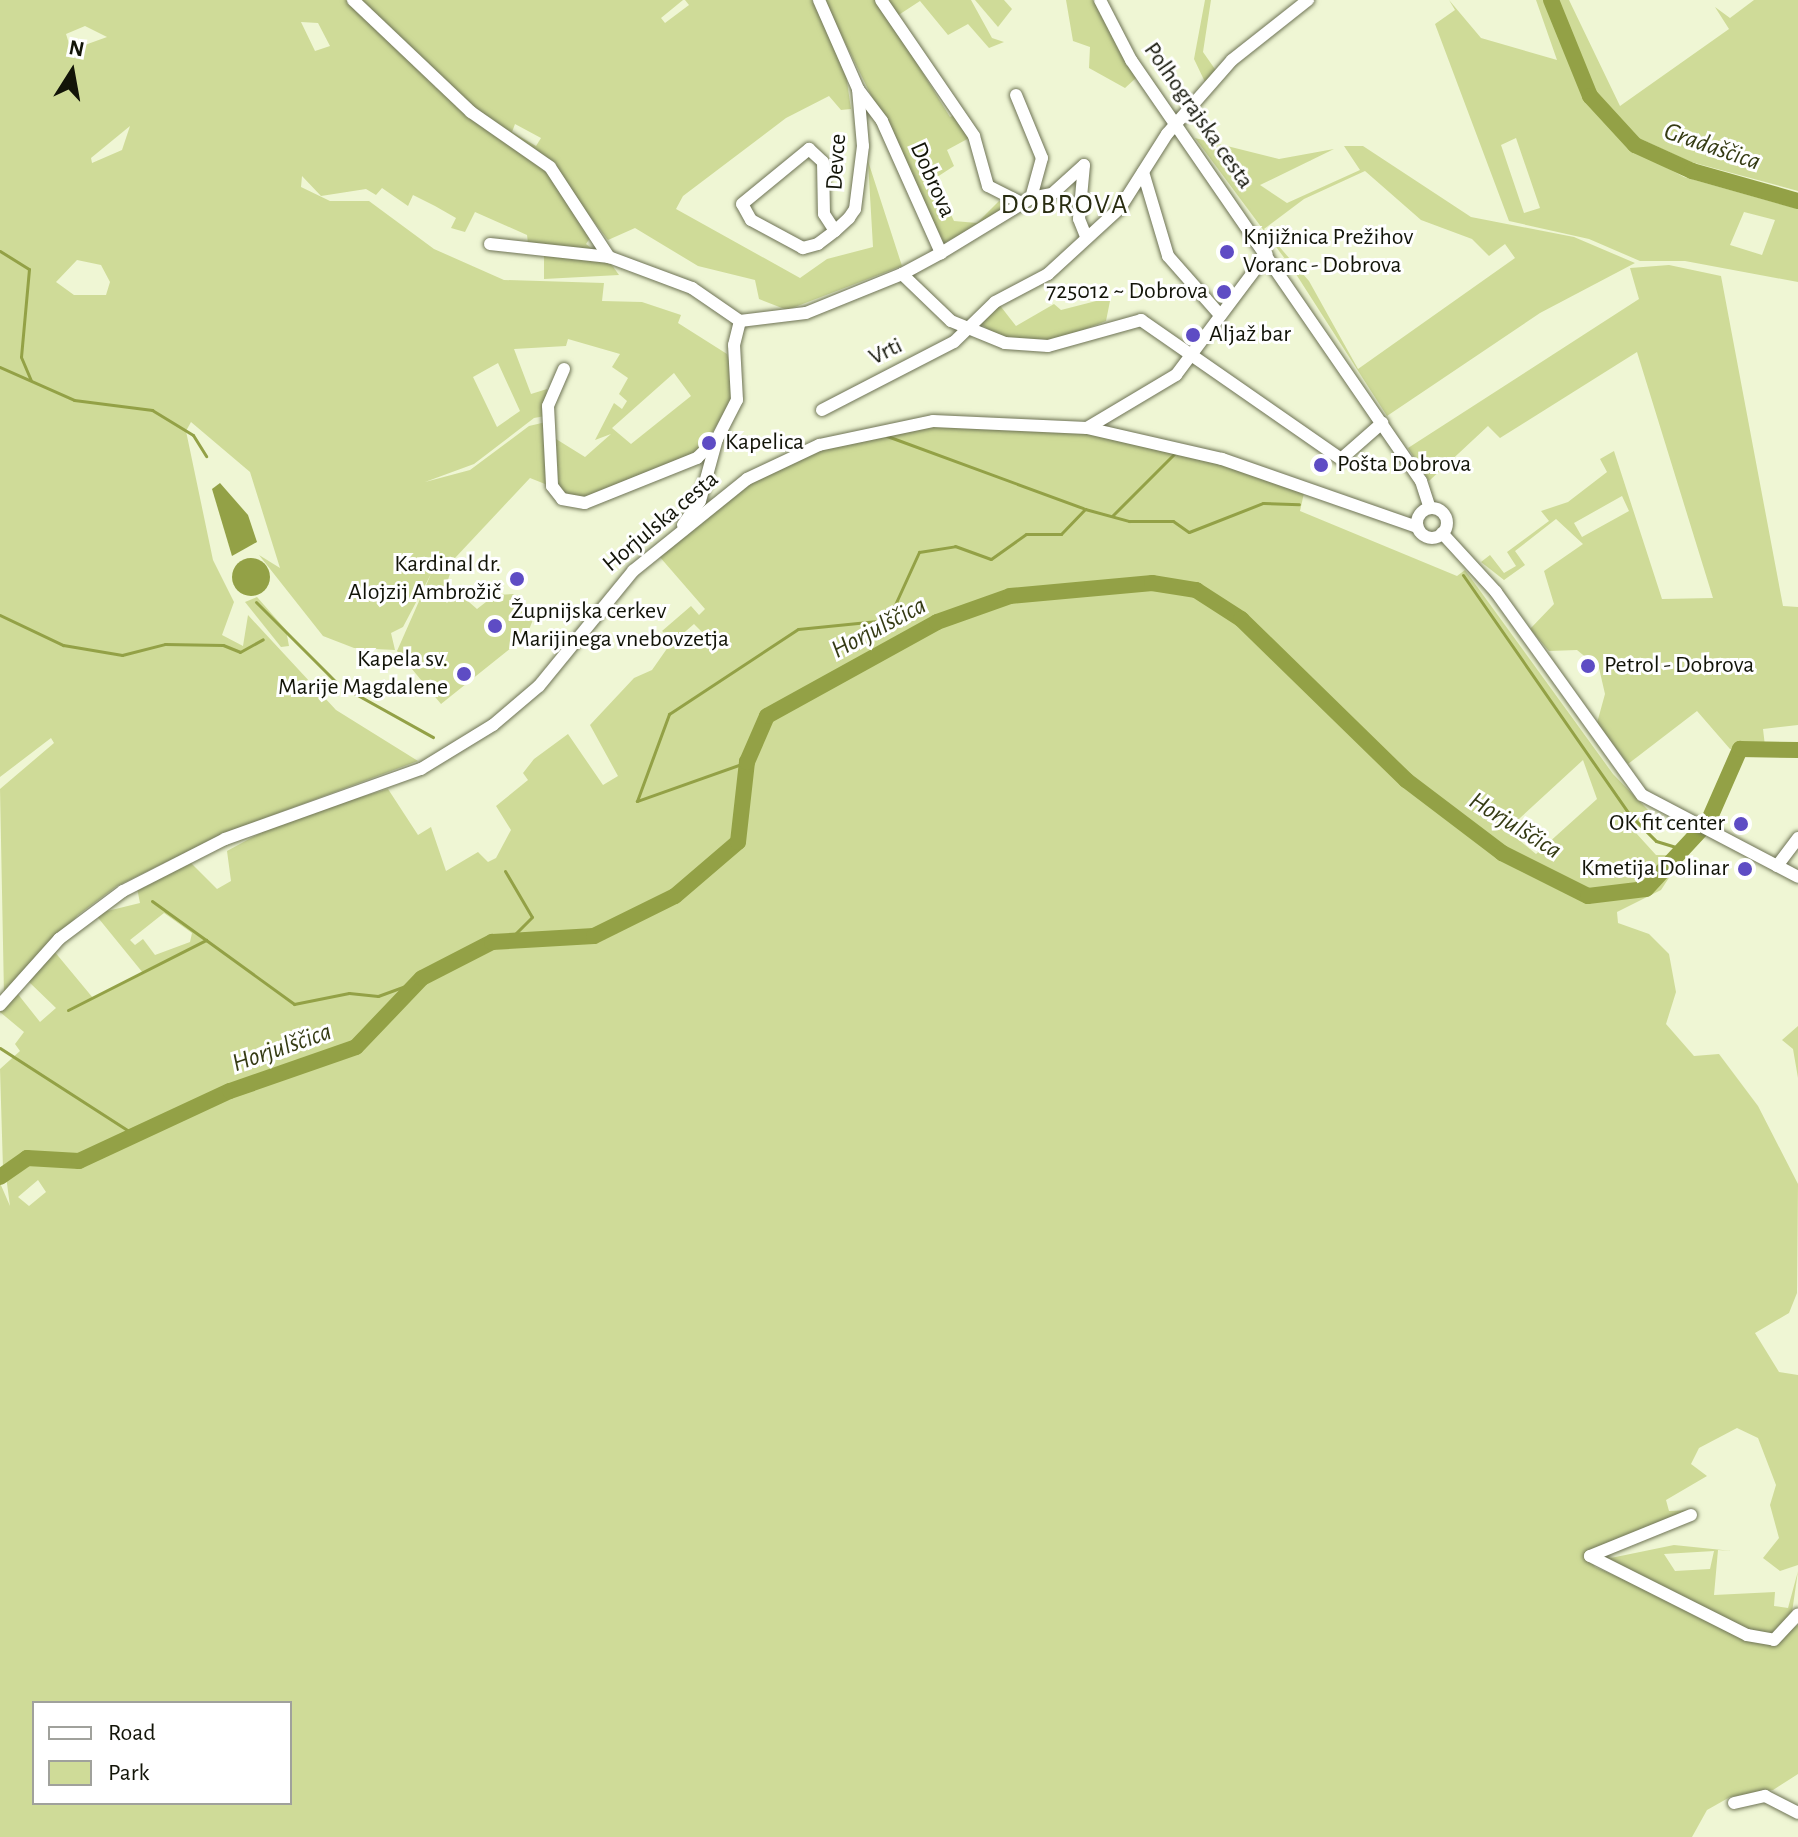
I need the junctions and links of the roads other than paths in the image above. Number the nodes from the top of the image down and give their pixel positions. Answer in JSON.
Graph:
{"nodes":[{"id":1,"x":353,"y":0,"type":"edge"},
{"id":2,"x":819,"y":0,"type":"edge"},
{"id":3,"x":881,"y":0,"type":"edge"},
{"id":4,"x":1100,"y":0,"type":"edge"},
{"id":5,"x":1308,"y":0,"type":"edge"},
{"id":6,"x":858,"y":89,"type":"junction"},
{"id":7,"x":1016,"y":95,"type":"dead end"},
{"id":8,"x":1176,"y":124,"type":"junction"},
{"id":9,"x":1143,"y":172,"type":"junction"},
{"id":10,"x":1027,"y":201,"type":"junction"},
{"id":11,"x":835,"y":231,"type":"junction"},
{"id":12,"x":1086,"y":236,"type":"junction"},
{"id":13,"x":490,"y":244,"type":"dead end"},
{"id":14,"x":941,"y":253,"type":"junction"},
{"id":15,"x":1267,"y":254,"type":"junction"},
{"id":16,"x":609,"y":257,"type":"junction"},
{"id":17,"x":902,"y":274,"type":"junction"},
{"id":18,"x":1220,"y":315,"type":"junction"},
{"id":19,"x":740,"y":321,"type":"junction"},
{"id":20,"x":966,"y":330,"type":"junction"},
{"id":21,"x":1197,"y":353,"type":"junction"},
{"id":22,"x":564,"y":369,"type":"dead end"},
{"id":23,"x":822,"y":410,"type":"dead end"},
{"id":24,"x":1382,"y":423,"type":"junction"},
{"id":25,"x":1087,"y":428,"type":"junction"},
{"id":26,"x":717,"y":439,"type":"junction"},
{"id":27,"x":1430,"y":508,"type":"junction"},
{"id":28,"x":1417,"y":527,"type":"junction"},
{"id":29,"x":681,"y":532,"type":"junction"},
{"id":30,"x":1442,"y":533,"type":"junction"},
{"id":31,"x":1798,"y":838,"type":"edge"},
{"id":32,"x":1777,"y":866,"type":"junction"},
{"id":33,"x":1798,"y":877,"type":"edge"},
{"id":34,"x":0,"y":1005,"type":"edge"},
{"id":35,"x":1691,"y":1515,"type":"dead end"},
{"id":36,"x":1796,"y":1620,"type":"edge"},
{"id":37,"x":1734,"y":1803,"type":"dead end"},
{"id":38,"x":1798,"y":1813,"type":"edge"}],
"edges":[{"from":1,"to":16,"type":"street"},
{"from":2,"to":6,"type":"street"},
{"from":3,"to":10,"type":"street"},
{"from":4,"to":8,"type":"street","name":"Polhograjska cesta"},
{"from":5,"to":8,"type":"street"},
{"from":6,"to":11,"type":"street","name":"Devce"},
{"from":6,"to":14,"type":"street","name":"Dobrova"},
{"from":7,"to":10,"type":"street"},
{"from":8,"to":9,"type":"street"},
{"from":8,"to":15,"type":"street","name":"Polhograjska cesta"},
{"from":9,"to":12,"type":"street"},
{"from":9,"to":18,"type":"street"},
{"from":10,"to":12,"type":"street"},
{"from":10,"to":14,"type":"street"},
{"from":11,"to":11,"type":"street","name":"Devce"},
{"from":12,"to":20,"type":"street"},
{"from":13,"to":16,"type":"street"},
{"from":14,"to":17,"type":"street","name":"Dobrova"},
{"from":15,"to":18,"type":"street"},
{"from":15,"to":24,"type":"street","name":"Polhograjska cesta"},
{"from":16,"to":19,"type":"street"},
{"from":17,"to":19,"type":"street","name":"Dobrova"},
{"from":17,"to":20,"type":"street"},
{"from":18,"to":21,"type":"street"},
{"from":19,"to":26,"type":"street"},
{"from":20,"to":21,"type":"street"},
{"from":20,"to":23,"type":"street","name":"Vrti"},
{"from":21,"to":24,"type":"street"},
{"from":21,"to":25,"type":"street"},
{"from":22,"to":26,"type":"street"},
{"from":24,"to":27,"type":"street","name":"Polhograjska cesta"},
{"from":25,"to":28,"type":"street","name":"Horjulska cesta"},
{"from":25,"to":29,"type":"street","name":"Horjulska cesta"},
{"from":26,"to":29,"type":"street"},
{"from":27,"to":28,"type":"street"},
{"from":27,"to":30,"type":"street","name":"Polhograjska cesta"},
{"from":28,"to":30,"type":"street","name":"Horjulska cesta"},
{"from":29,"to":34,"type":"street","name":"Horjulska cesta"},
{"from":30,"to":32,"type":"street"},
{"from":31,"to":32,"type":"street"},
{"from":32,"to":33,"type":"street"},
{"from":35,"to":36,"type":"street"},
{"from":37,"to":38,"type":"street"}]}
